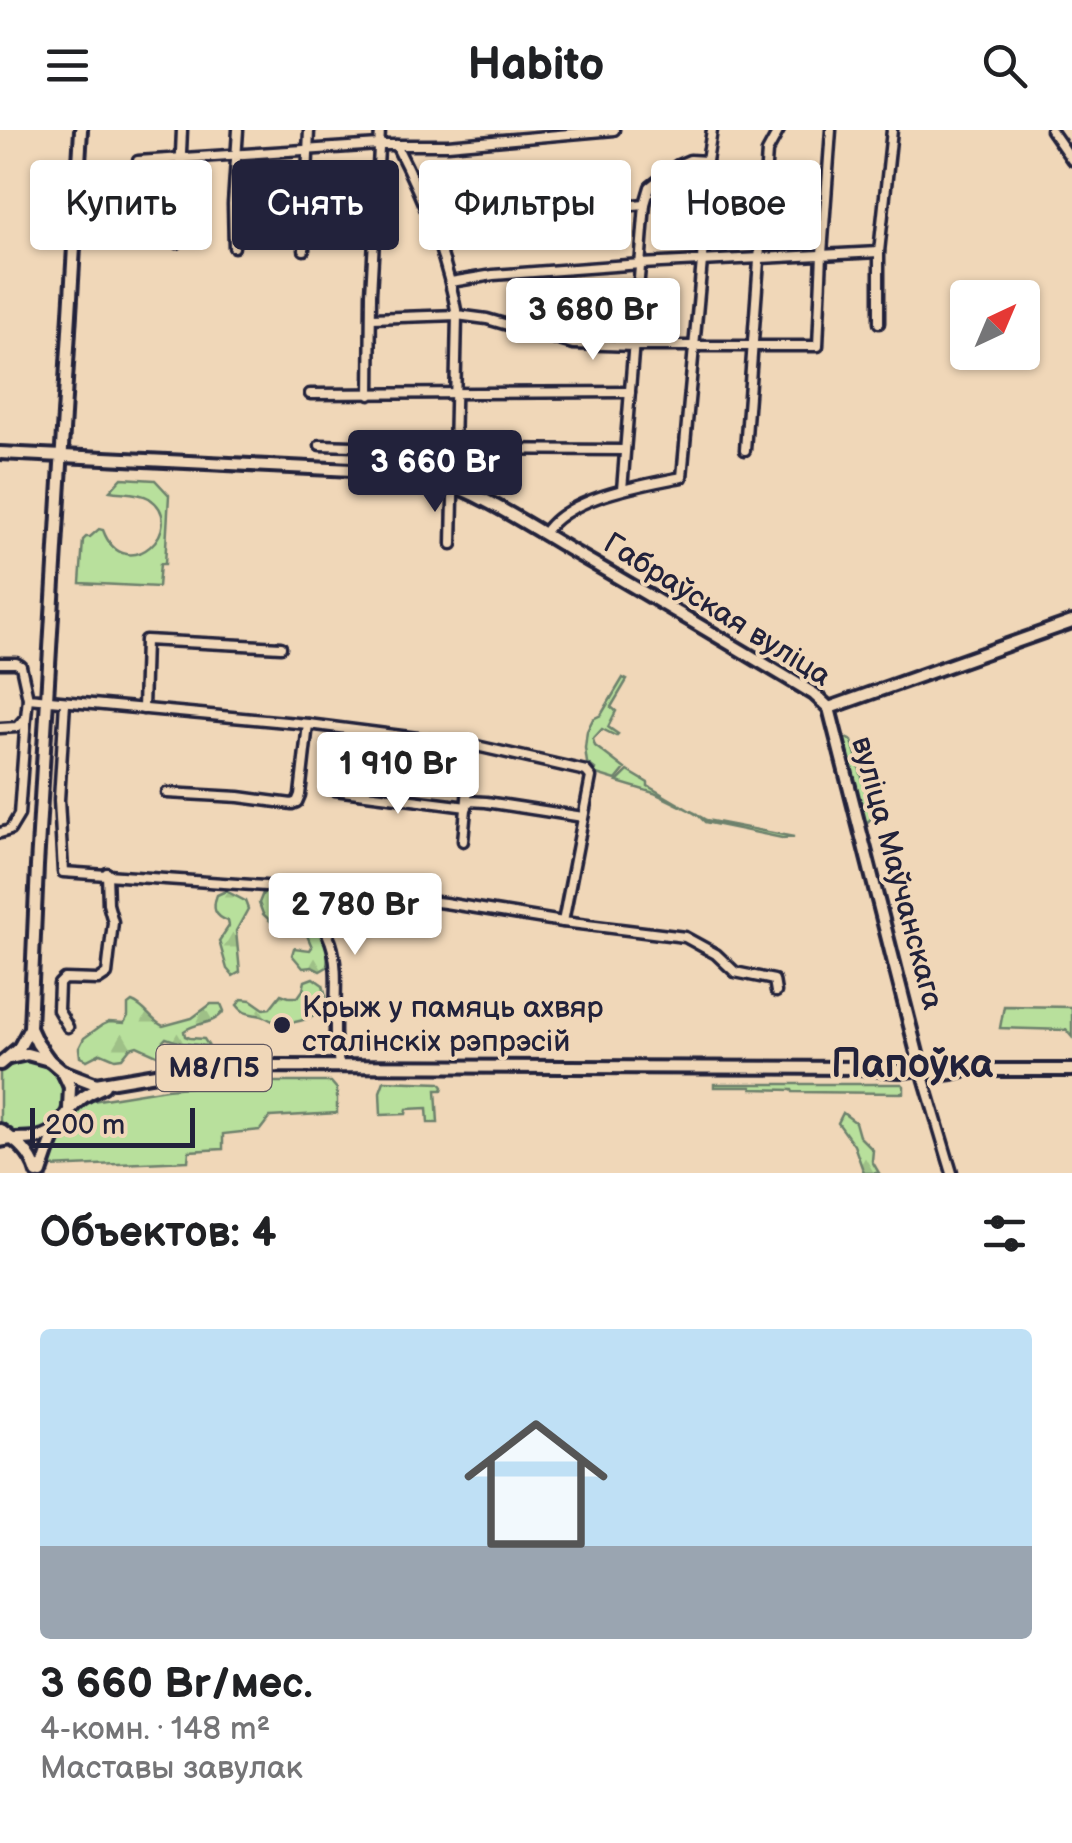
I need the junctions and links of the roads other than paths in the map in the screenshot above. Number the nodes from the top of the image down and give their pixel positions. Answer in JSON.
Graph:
{"nodes":[{"id":1,"x":81,"y":130,"type":"edge"},
{"id":2,"x":182,"y":130,"type":"edge"},
{"id":3,"x":238,"y":130,"type":"edge"},
{"id":4,"x":309,"y":130,"type":"edge"},
{"id":5,"x":380,"y":130,"type":"edge"},
{"id":6,"x":449,"y":130,"type":"edge"},
{"id":7,"x":614,"y":130,"type":"edge"},
{"id":8,"x":712,"y":130,"type":"edge"},
{"id":9,"x":779,"y":130,"type":"edge"},
{"id":10,"x":831,"y":130,"type":"edge"},
{"id":11,"x":892,"y":130,"type":"edge"},
{"id":12,"x":1052,"y":130,"type":"edge"},
{"id":13,"x":530,"y":133,"type":"edge"},
{"id":14,"x":379,"y":145,"type":"junction"},
{"id":15,"x":396,"y":145,"type":"junction"},
{"id":16,"x":448,"y":145,"type":"junction"},
{"id":17,"x":308,"y":150,"type":"junction"},
{"id":18,"x":237,"y":155,"type":"junction"},
{"id":19,"x":181,"y":159,"type":"junction"},
{"id":20,"x":160,"y":160,"type":"edge"},
{"id":21,"x":237,"y":160,"type":"edge"},
{"id":22,"x":308,"y":160,"type":"edge"},
{"id":23,"x":707,"y":160,"type":"edge"},
{"id":24,"x":1072,"y":160,"type":"edge"},
{"id":25,"x":651,"y":186,"type":"edge"},
{"id":26,"x":419,"y":194,"type":"edge"},
{"id":27,"x":645,"y":204,"type":"junction"},
{"id":28,"x":631,"y":205,"type":"edge"},
{"id":29,"x":441,"y":250,"type":"edge"},
{"id":30,"x":703,"y":250,"type":"edge"},
{"id":31,"x":879,"y":252,"type":"junction"},
{"id":32,"x":822,"y":254,"type":"junction"},
{"id":33,"x":760,"y":257,"type":"junction"},
{"id":34,"x":702,"y":261,"type":"junction"},
{"id":35,"x":641,"y":264,"type":"junction"},
{"id":36,"x":451,"y":282,"type":"junction"},
{"id":37,"x":457,"y":315,"type":"junction"},
{"id":38,"x":372,"y":318,"type":"junction"},
{"id":39,"x":879,"y":323,"type":"dead end"},
{"id":40,"x":753,"y":345,"type":"junction"},
{"id":41,"x":635,"y":346,"type":"junction"},
{"id":42,"x":694,"y":346,"type":"junction"},
{"id":43,"x":630,"y":392,"type":"junction"},
{"id":44,"x":455,"y":393,"type":"junction"},
{"id":45,"x":310,"y":394,"type":"dead end"},
{"id":46,"x":370,"y":395,"type":"junction"},
{"id":47,"x":320,"y":445,"type":"dead end"},
{"id":48,"x":454,"y":449,"type":"junction"},
{"id":49,"x":624,"y":450,"type":"junction"},
{"id":50,"x":745,"y":450,"type":"dead end"},
{"id":51,"x":0,"y":454,"type":"edge"},
{"id":52,"x":61,"y":457,"type":"junction"},
{"id":53,"x":453,"y":485,"type":"junction"},
{"id":54,"x":622,"y":490,"type":"junction"},
{"id":55,"x":544,"y":534,"type":"junction"},
{"id":56,"x":452,"y":544,"type":"dead end"},
{"id":57,"x":1072,"y":622,"type":"edge"},
{"id":58,"x":281,"y":647,"type":"dead end"},
{"id":59,"x":0,"y":662,"type":"edge"},
{"id":60,"x":28,"y":698,"type":"junction"},
{"id":61,"x":47,"y":700,"type":"junction"},
{"id":62,"x":65,"y":702,"type":"junction"},
{"id":63,"x":829,"y":708,"type":"junction"},
{"id":64,"x":142,"y":709,"type":"junction"},
{"id":65,"x":26,"y":717,"type":"junction"},
{"id":66,"x":308,"y":724,"type":"junction"},
{"id":67,"x":0,"y":728,"type":"edge"},
{"id":68,"x":472,"y":745,"type":"junction"},
{"id":69,"x":335,"y":790,"type":"dead end"},
{"id":70,"x":167,"y":793,"type":"dead end"},
{"id":71,"x":467,"y":804,"type":"junction"},
{"id":72,"x":583,"y":817,"type":"junction"},
{"id":73,"x":0,"y":833,"type":"edge"},
{"id":74,"x":463,"y":841,"type":"dead end"},
{"id":75,"x":108,"y":874,"type":"junction"},
{"id":76,"x":285,"y":888,"type":"junction"},
{"id":77,"x":563,"y":922,"type":"junction"},
{"id":78,"x":776,"y":992,"type":"dead end"},
{"id":79,"x":68,"y":1027,"type":"dead end"},
{"id":80,"x":30,"y":1028,"type":"junction"},
{"id":81,"x":916,"y":1048,"type":"junction"},
{"id":82,"x":49,"y":1060,"type":"junction"},
{"id":83,"x":4,"y":1061,"type":"edge"},
{"id":84,"x":339,"y":1066,"type":"junction"},
{"id":85,"x":921,"y":1069,"type":"junction"},
{"id":86,"x":892,"y":1070,"type":"junction"},
{"id":87,"x":1072,"y":1070,"type":"edge"},
{"id":88,"x":62,"y":1071,"type":"junction"},
{"id":89,"x":109,"y":1083,"type":"junction"},
{"id":90,"x":68,"y":1113,"type":"junction"},
{"id":91,"x":58,"y":1128,"type":"junction"},
{"id":92,"x":0,"y":1130,"type":"edge"},
{"id":93,"x":13,"y":1138,"type":"junction"},
{"id":94,"x":0,"y":1141,"type":"edge"},
{"id":95,"x":39,"y":1173,"type":"edge"},
{"id":96,"x":952,"y":1173,"type":"edge"}],
"edges":[{"from":1,"to":52,"type":"main road"},
{"from":2,"to":19,"type":"street"},
{"from":3,"to":18,"type":"street"},
{"from":4,"to":17,"type":"street"},
{"from":5,"to":14,"type":"street"},
{"from":6,"to":16,"type":"street"},
{"from":7,"to":13,"type":"street"},
{"from":8,"to":23,"type":"street"},
{"from":9,"to":33,"type":"street"},
{"from":10,"to":32,"type":"street"},
{"from":11,"to":31,"type":"street"},
{"from":12,"to":24,"type":"street"},
{"from":13,"to":16,"type":"street"},
{"from":14,"to":15,"type":"street"},
{"from":14,"to":17,"type":"street"},
{"from":14,"to":38,"type":"street"},
{"from":15,"to":16,"type":"street"},
{"from":15,"to":26,"type":"street"},
{"from":17,"to":18,"type":"street"},
{"from":17,"to":22,"type":"street"},
{"from":18,"to":19,"type":"street"},
{"from":18,"to":21,"type":"street"},
{"from":19,"to":20,"type":"street"},
{"from":25,"to":27,"type":"street"},
{"from":27,"to":28,"type":"street"},
{"from":27,"to":35,"type":"street"},
{"from":29,"to":36,"type":"street"},
{"from":30,"to":34,"type":"street"},
{"from":31,"to":32,"type":"street"},
{"from":31,"to":39,"type":"street"},
{"from":32,"to":33,"type":"street"},
{"from":32,"to":40,"type":"street"},
{"from":33,"to":34,"type":"street"},
{"from":33,"to":40,"type":"street"},
{"from":34,"to":35,"type":"street"},
{"from":34,"to":42,"type":"street"},
{"from":35,"to":36,"type":"street"},
{"from":35,"to":41,"type":"street"},
{"from":36,"to":37,"type":"street"},
{"from":37,"to":38,"type":"street"},
{"from":37,"to":41,"type":"street"},
{"from":37,"to":44,"type":"street"},
{"from":38,"to":46,"type":"street"},
{"from":40,"to":42,"type":"street"},
{"from":40,"to":50,"type":"street"},
{"from":41,"to":42,"type":"street"},
{"from":41,"to":43,"type":"street"},
{"from":42,"to":54,"type":"street"},
{"from":43,"to":44,"type":"street"},
{"from":43,"to":49,"type":"street"},
{"from":44,"to":46,"type":"street"},
{"from":44,"to":48,"type":"street"},
{"from":45,"to":46,"type":"street"},
{"from":47,"to":48,"type":"street"},
{"from":48,"to":49,"type":"street"},
{"from":48,"to":53,"type":"street"},
{"from":49,"to":54,"type":"street"},
{"from":51,"to":52,"type":"main road","name":"Габраўская вуліца"},
{"from":52,"to":53,"type":"main road","name":"Габраўская вуліца"},
{"from":52,"to":61,"type":"main road"},
{"from":53,"to":55,"type":"main road","name":"Габраўская вуліца"},
{"from":53,"to":56,"type":"street"},
{"from":54,"to":55,"type":"street"},
{"from":55,"to":63,"type":"main road","name":"Габраўская вуліца"},
{"from":57,"to":63,"type":"main road","name":"вуліца Маўчанскага"},
{"from":58,"to":64,"type":"street"},
{"from":59,"to":60,"type":"street"},
{"from":60,"to":61,"type":"street"},
{"from":60,"to":65,"type":"street"},
{"from":61,"to":62,"type":"street"},
{"from":61,"to":80,"type":"main road"},
{"from":62,"to":64,"type":"street"},
{"from":62,"to":75,"type":"street"},
{"from":63,"to":81,"type":"main road","name":"вуліца Маўчанскага"},
{"from":64,"to":66,"type":"street"},
{"from":65,"to":67,"type":"street"},
{"from":65,"to":73,"type":"street"},
{"from":66,"to":68,"type":"street"},
{"from":66,"to":70,"type":"street"},
{"from":68,"to":71,"type":"street"},
{"from":68,"to":72,"type":"street"},
{"from":69,"to":71,"type":"street"},
{"from":71,"to":72,"type":"street"},
{"from":71,"to":74,"type":"street"},
{"from":72,"to":77,"type":"street"},
{"from":75,"to":76,"type":"street"},
{"from":75,"to":79,"type":"street"},
{"from":76,"to":77,"type":"street"},
{"from":76,"to":84,"type":"street"},
{"from":77,"to":78,"type":"street"},
{"from":80,"to":82,"type":"main road"},
{"from":80,"to":83,"type":"main road"},
{"from":81,"to":85,"type":"main road","name":"вуліца Маўчанскага"},
{"from":81,"to":86,"type":"main road"},
{"from":82,"to":83,"type":"main road"},
{"from":82,"to":88,"type":"main road","number":"М8/П5"},
{"from":84,"to":86,"type":"main road","number":"М8/П5"},
{"from":84,"to":89,"type":"main road","number":"М8/П5"},
{"from":85,"to":86,"type":"main road","number":"М8/П5"},
{"from":85,"to":87,"type":"main road","number":"М8/П5"},
{"from":85,"to":96,"type":"street"},
{"from":88,"to":89,"type":"main road","number":"М8/П5"},
{"from":88,"to":90,"type":"main road"},
{"from":89,"to":90,"type":"main road","number":"М8/П5"},
{"from":90,"to":91,"type":"main road","number":"М8/П5"},
{"from":91,"to":93,"type":"main road"},
{"from":91,"to":95,"type":"main road"},
{"from":92,"to":93,"type":"main road"},
{"from":93,"to":94,"type":"main road"},
{"from":93,"to":95,"type":"main road"}]}
